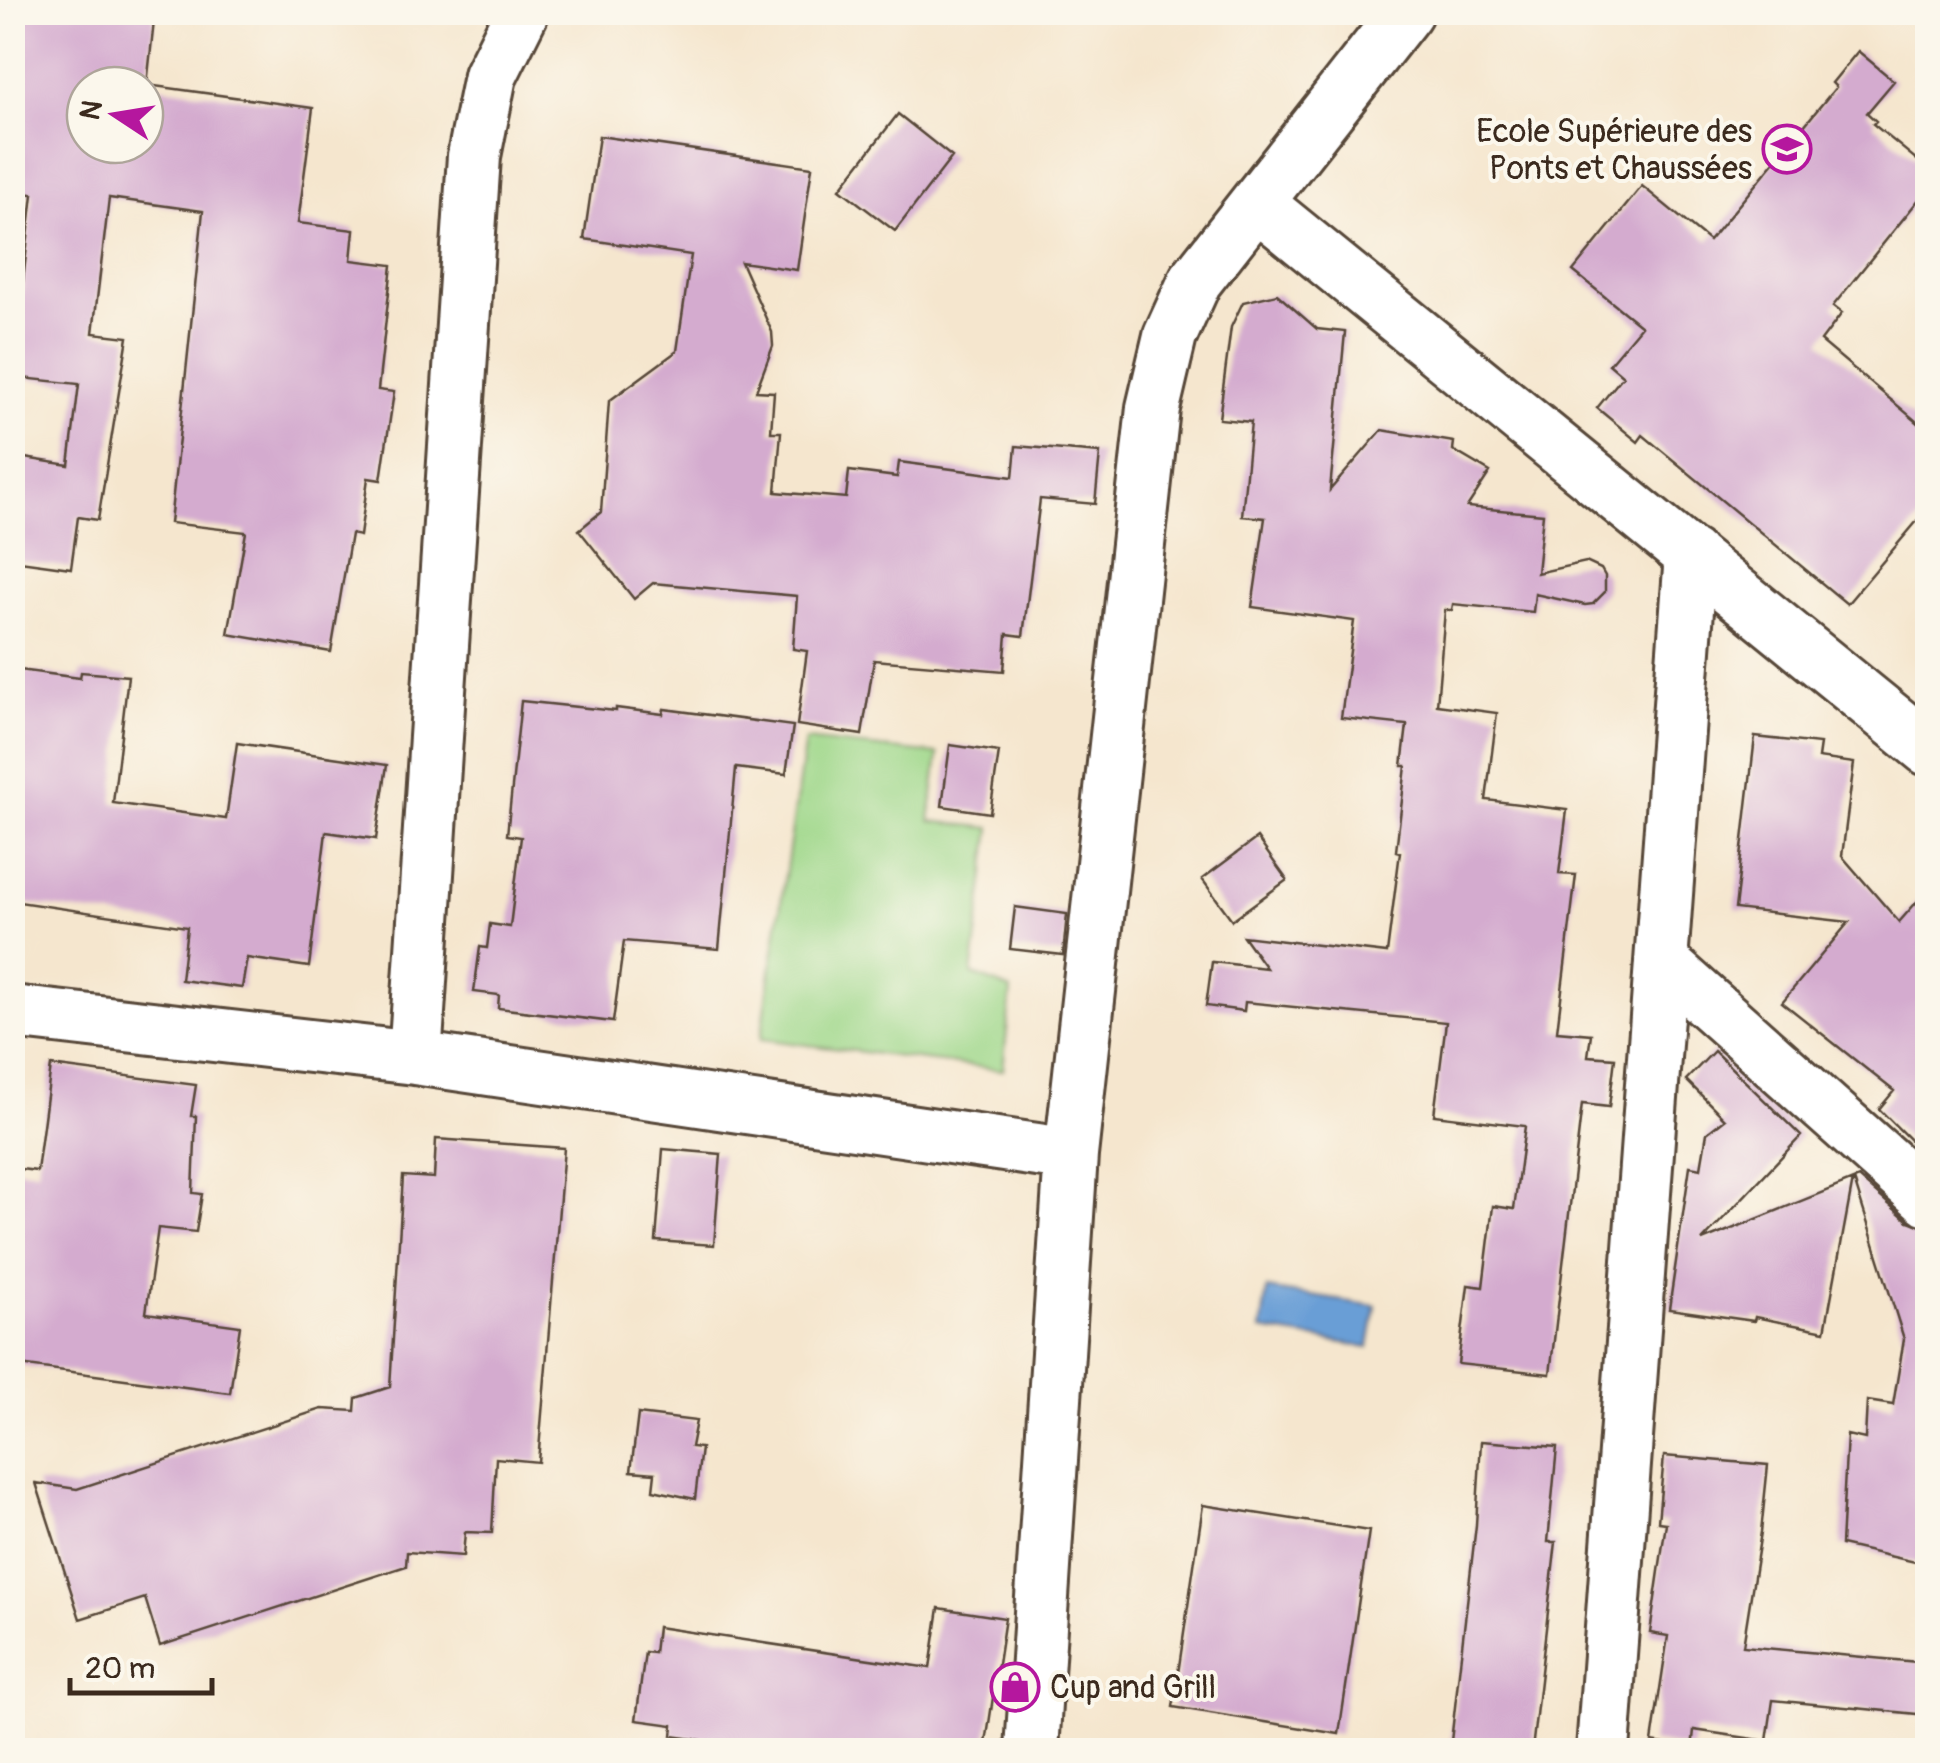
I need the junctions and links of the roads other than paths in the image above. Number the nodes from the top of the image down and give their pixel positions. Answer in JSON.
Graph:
{"nodes":[{"id":1,"x":522,"y":12,"type":"edge"},
{"id":2,"x":1406,"y":12,"type":"edge"},
{"id":3,"x":1258,"y":204,"type":"junction"},
{"id":4,"x":1691,"y":555,"type":"junction"},
{"id":5,"x":1928,"y":749,"type":"edge"},
{"id":6,"x":1661,"y":961,"type":"junction"},
{"id":7,"x":12,"y":1012,"type":"edge"},
{"id":8,"x":415,"y":1058,"type":"junction"},
{"id":9,"x":1071,"y":1154,"type":"junction"},
{"id":10,"x":1928,"y":1200,"type":"edge"},
{"id":11,"x":1032,"y":1750,"type":"edge"},
{"id":12,"x":1604,"y":1750,"type":"edge"}],
"edges":[{"from":1,"to":8,"type":"street"},
{"from":2,"to":3,"type":"street"},
{"from":3,"to":4,"type":"street"},
{"from":3,"to":9,"type":"street"},
{"from":4,"to":5,"type":"street"},
{"from":4,"to":6,"type":"street"},
{"from":6,"to":10,"type":"street"},
{"from":6,"to":12,"type":"street"},
{"from":7,"to":8,"type":"street"},
{"from":8,"to":9,"type":"street"},
{"from":9,"to":11,"type":"street"}]}
